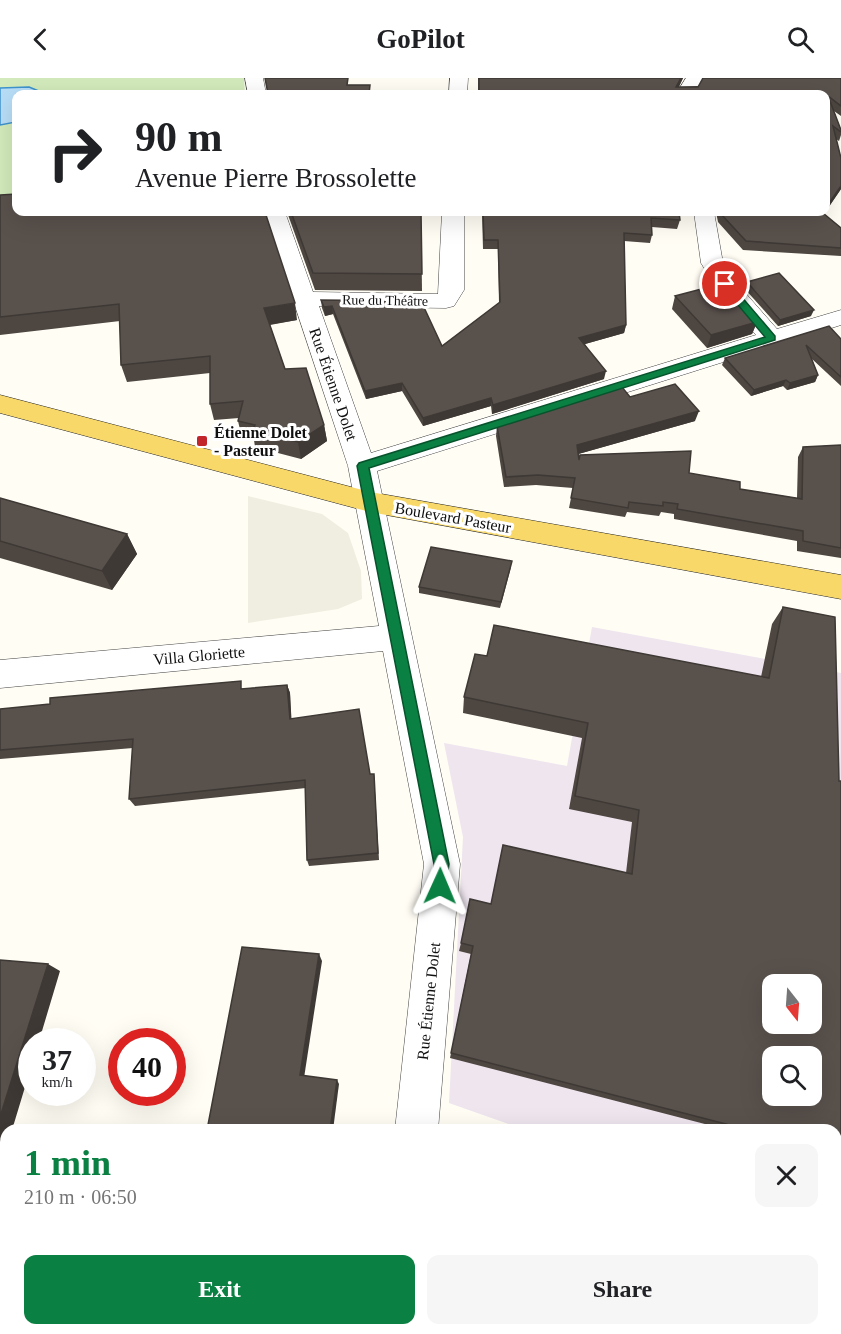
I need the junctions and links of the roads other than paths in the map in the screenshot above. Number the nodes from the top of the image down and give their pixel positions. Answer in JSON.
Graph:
{"nodes":[{"id":1,"x":275,"y":216,"type":"edge"},
{"id":2,"x":453,"y":216,"type":"edge"},
{"id":3,"x":705,"y":216,"type":"edge"},
{"id":4,"x":304,"y":299,"type":"junction"},
{"id":5,"x":841,"y":317,"type":"edge"},
{"id":6,"x":772,"y":338,"type":"junction"},
{"id":7,"x":0,"y":404,"type":"edge"},
{"id":8,"x":363,"y":466,"type":"junction"},
{"id":9,"x":370,"y":502,"type":"junction"},
{"id":10,"x":841,"y":587,"type":"edge"},
{"id":11,"x":397,"y":637,"type":"junction"},
{"id":12,"x":0,"y":674,"type":"edge"},
{"id":13,"x":417,"y":1124,"type":"edge"}],
"edges":[{"from":1,"to":4,"type":"street","name":"Rue Étienne Dolet"},
{"from":2,"to":4,"type":"street","name":"Rue du Théâtre"},
{"from":3,"to":6,"type":"street"},
{"from":4,"to":8,"type":"street","name":"Rue Étienne Dolet"},
{"from":5,"to":6,"type":"street"},
{"from":6,"to":8,"type":"street"},
{"from":7,"to":9,"type":"main road","name":"Boulevard Pasteur"},
{"from":8,"to":9,"type":"street","name":"Rue Étienne Dolet"},
{"from":9,"to":10,"type":"main road","name":"Boulevard Pasteur"},
{"from":9,"to":11,"type":"street","name":"Rue Étienne Dolet"},
{"from":11,"to":12,"type":"street","name":"Villa Gloriette"},
{"from":11,"to":13,"type":"street","name":"Rue Étienne Dolet"}]}
